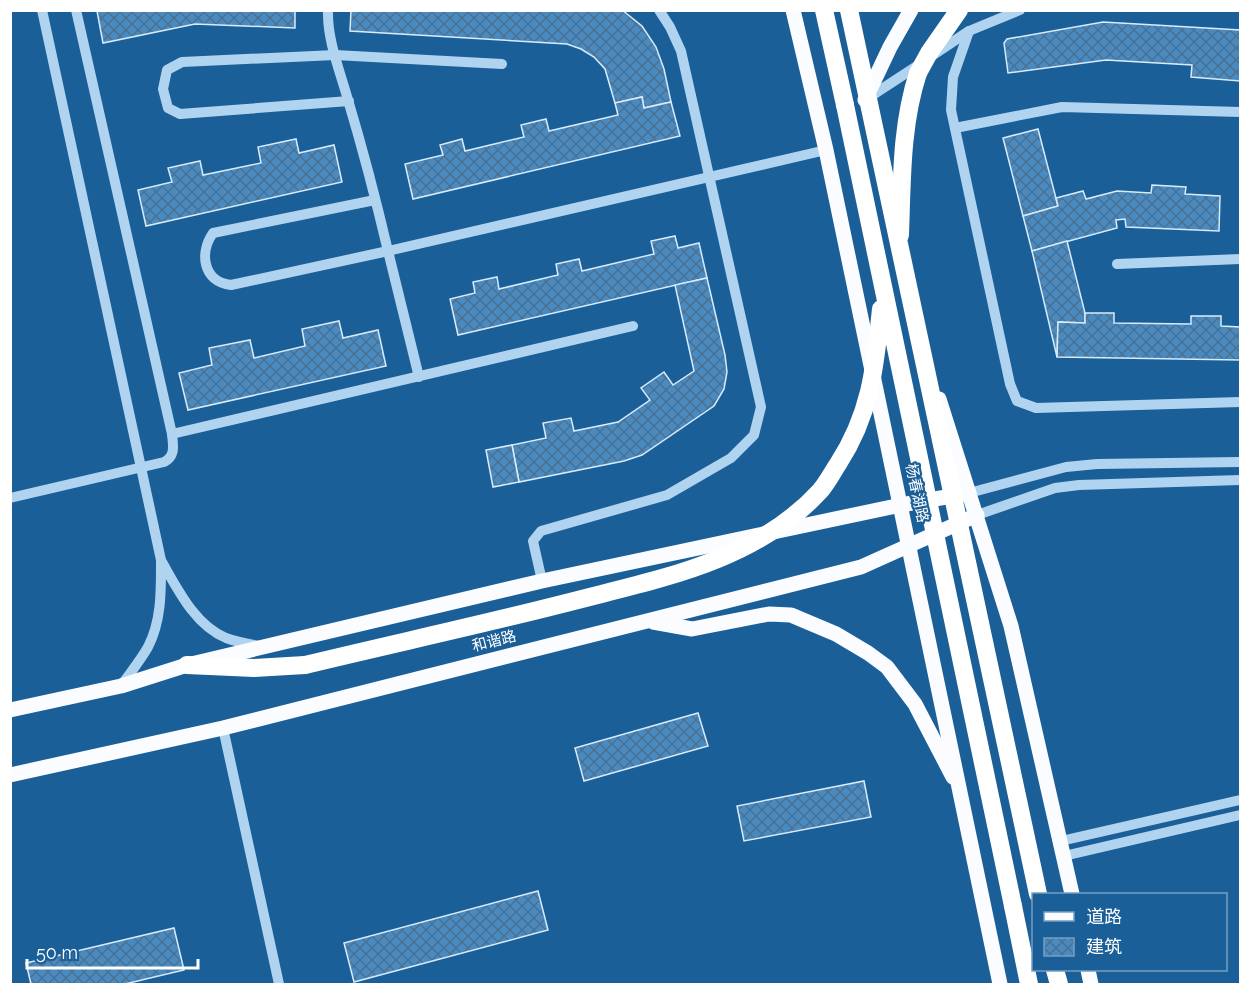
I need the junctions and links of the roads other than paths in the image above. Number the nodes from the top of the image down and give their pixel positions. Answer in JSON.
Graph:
{"nodes":[{"id":1,"x":42,"y":10,"type":"edge"},
{"id":2,"x":76,"y":10,"type":"edge"},
{"id":3,"x":328,"y":10,"type":"edge"},
{"id":4,"x":659,"y":10,"type":"edge"},
{"id":5,"x":793,"y":10,"type":"edge"},
{"id":6,"x":824,"y":10,"type":"edge"},
{"id":7,"x":843,"y":10,"type":"edge"},
{"id":8,"x":849,"y":10,"type":"edge"},
{"id":9,"x":911,"y":10,"type":"edge"},
{"id":10,"x":959,"y":10,"type":"edge"},
{"id":11,"x":1020,"y":10,"type":"edge"},
{"id":12,"x":969,"y":31,"type":"junction"},
{"id":13,"x":335,"y":55,"type":"junction"},
{"id":14,"x":502,"y":64,"type":"dead end"},
{"id":15,"x":865,"y":100,"type":"joint"},
{"id":16,"x":349,"y":101,"type":"junction"},
{"id":17,"x":1240,"y":112,"type":"edge"},
{"id":18,"x":955,"y":128,"type":"junction"},
{"id":19,"x":826,"y":150,"type":"junction"},
{"id":20,"x":710,"y":177,"type":"junction"},
{"id":21,"x":375,"y":200,"type":"junction"},
{"id":22,"x":900,"y":243,"type":"junction"},
{"id":23,"x":388,"y":251,"type":"junction"},
{"id":24,"x":1240,"y":259,"type":"edge"},
{"id":25,"x":1117,"y":264,"type":"dead end"},
{"id":26,"x":883,"y":292,"type":"junction"},
{"id":27,"x":633,"y":326,"type":"dead end"},
{"id":28,"x":419,"y":377,"type":"junction"},
{"id":29,"x":1240,"y":402,"type":"edge"},
{"id":30,"x":172,"y":434,"type":"junction"},
{"id":31,"x":1240,"y":462,"type":"edge"},
{"id":32,"x":142,"y":469,"type":"junction"},
{"id":33,"x":1240,"y":480,"type":"edge"},
{"id":34,"x":969,"y":493,"type":"junction"},
{"id":35,"x":10,"y":498,"type":"edge"},
{"id":36,"x":901,"y":505,"type":"junction"},
{"id":37,"x":977,"y":514,"type":"junction"},
{"id":38,"x":909,"y":544,"type":"junction"},
{"id":39,"x":160,"y":560,"type":"junction"},
{"id":40,"x":542,"y":581,"type":"junction"},
{"id":41,"x":648,"y":621,"type":"junction"},
{"id":42,"x":264,"y":647,"type":"junction"},
{"id":43,"x":188,"y":665,"type":"junction"},
{"id":44,"x":121,"y":686,"type":"junction"},
{"id":45,"x":10,"y":710,"type":"edge"},
{"id":46,"x":223,"y":728,"type":"junction"},
{"id":47,"x":10,"y":775,"type":"edge"},
{"id":48,"x":962,"y":796,"type":"junction"},
{"id":49,"x":1240,"y":800,"type":"edge"},
{"id":50,"x":1240,"y":815,"type":"edge"},
{"id":51,"x":1062,"y":849,"type":"junction"},
{"id":52,"x":1038,"y":893,"type":"edge"},
{"id":53,"x":1072,"y":893,"type":"edge"},
{"id":54,"x":279,"y":984,"type":"edge"},
{"id":55,"x":1000,"y":984,"type":"edge"},
{"id":56,"x":1029,"y":984,"type":"edge"}],
"edges":[{"from":1,"to":32,"type":"street"},
{"from":2,"to":30,"type":"street"},
{"from":3,"to":13,"type":"street"},
{"from":4,"to":20,"type":"street"},
{"from":5,"to":19,"type":"main road","name":"杨春湖路"},
{"from":6,"to":26,"type":"highway","bridge":true},
{"from":7,"to":34,"type":"main road"},
{"from":8,"to":22,"type":"highway","bridge":true},
{"from":9,"to":15,"type":"main road"},
{"from":10,"to":22,"type":"highway","bridge":true},
{"from":11,"to":12,"type":"street"},
{"from":12,"to":15,"type":"street"},
{"from":12,"to":18,"type":"street"},
{"from":13,"to":14,"type":"street"},
{"from":13,"to":16,"type":"street"},
{"from":13,"to":16,"type":"street"},
{"from":16,"to":21,"type":"street"},
{"from":17,"to":18,"type":"street"},
{"from":18,"to":29,"type":"street"},
{"from":19,"to":20,"type":"street"},
{"from":19,"to":36,"type":"main road","name":"杨春湖路"},
{"from":20,"to":23,"type":"street"},
{"from":20,"to":40,"type":"street"},
{"from":21,"to":23,"type":"street"},
{"from":21,"to":23,"type":"street"},
{"from":22,"to":52,"type":"highway","bridge":true},
{"from":23,"to":28,"type":"street"},
{"from":24,"to":25,"type":"street"},
{"from":26,"to":43,"type":"highway","bridge":true},
{"from":26,"to":56,"type":"highway","bridge":true},
{"from":27,"to":28,"type":"street"},
{"from":28,"to":30,"type":"street"},
{"from":30,"to":32,"type":"street"},
{"from":31,"to":34,"type":"street"},
{"from":32,"to":35,"type":"street"},
{"from":32,"to":39,"type":"street"},
{"from":33,"to":37,"type":"street"},
{"from":34,"to":36,"type":"main road"},
{"from":34,"to":37,"type":"main road"},
{"from":36,"to":38,"type":"main road","name":"杨春湖路"},
{"from":36,"to":40,"type":"main road"},
{"from":37,"to":38,"type":"main road","name":"和谐路"},
{"from":37,"to":51,"type":"main road"},
{"from":38,"to":41,"type":"main road","name":"和谐路"},
{"from":38,"to":48,"type":"main road","name":"杨春湖路"},
{"from":39,"to":42,"type":"street"},
{"from":39,"to":44,"type":"street"},
{"from":40,"to":42,"type":"main road"},
{"from":41,"to":46,"type":"main road","name":"和谐路"},
{"from":41,"to":48,"type":"main road"},
{"from":42,"to":43,"type":"main road"},
{"from":43,"to":44,"type":"main road"},
{"from":44,"to":45,"type":"main road"},
{"from":46,"to":47,"type":"main road","name":"和谐路"},
{"from":46,"to":54,"type":"street"},
{"from":48,"to":55,"type":"main road","name":"杨春湖路"},
{"from":49,"to":51,"type":"street"},
{"from":50,"to":51,"type":"street"},
{"from":51,"to":53,"type":"main road"}]}
